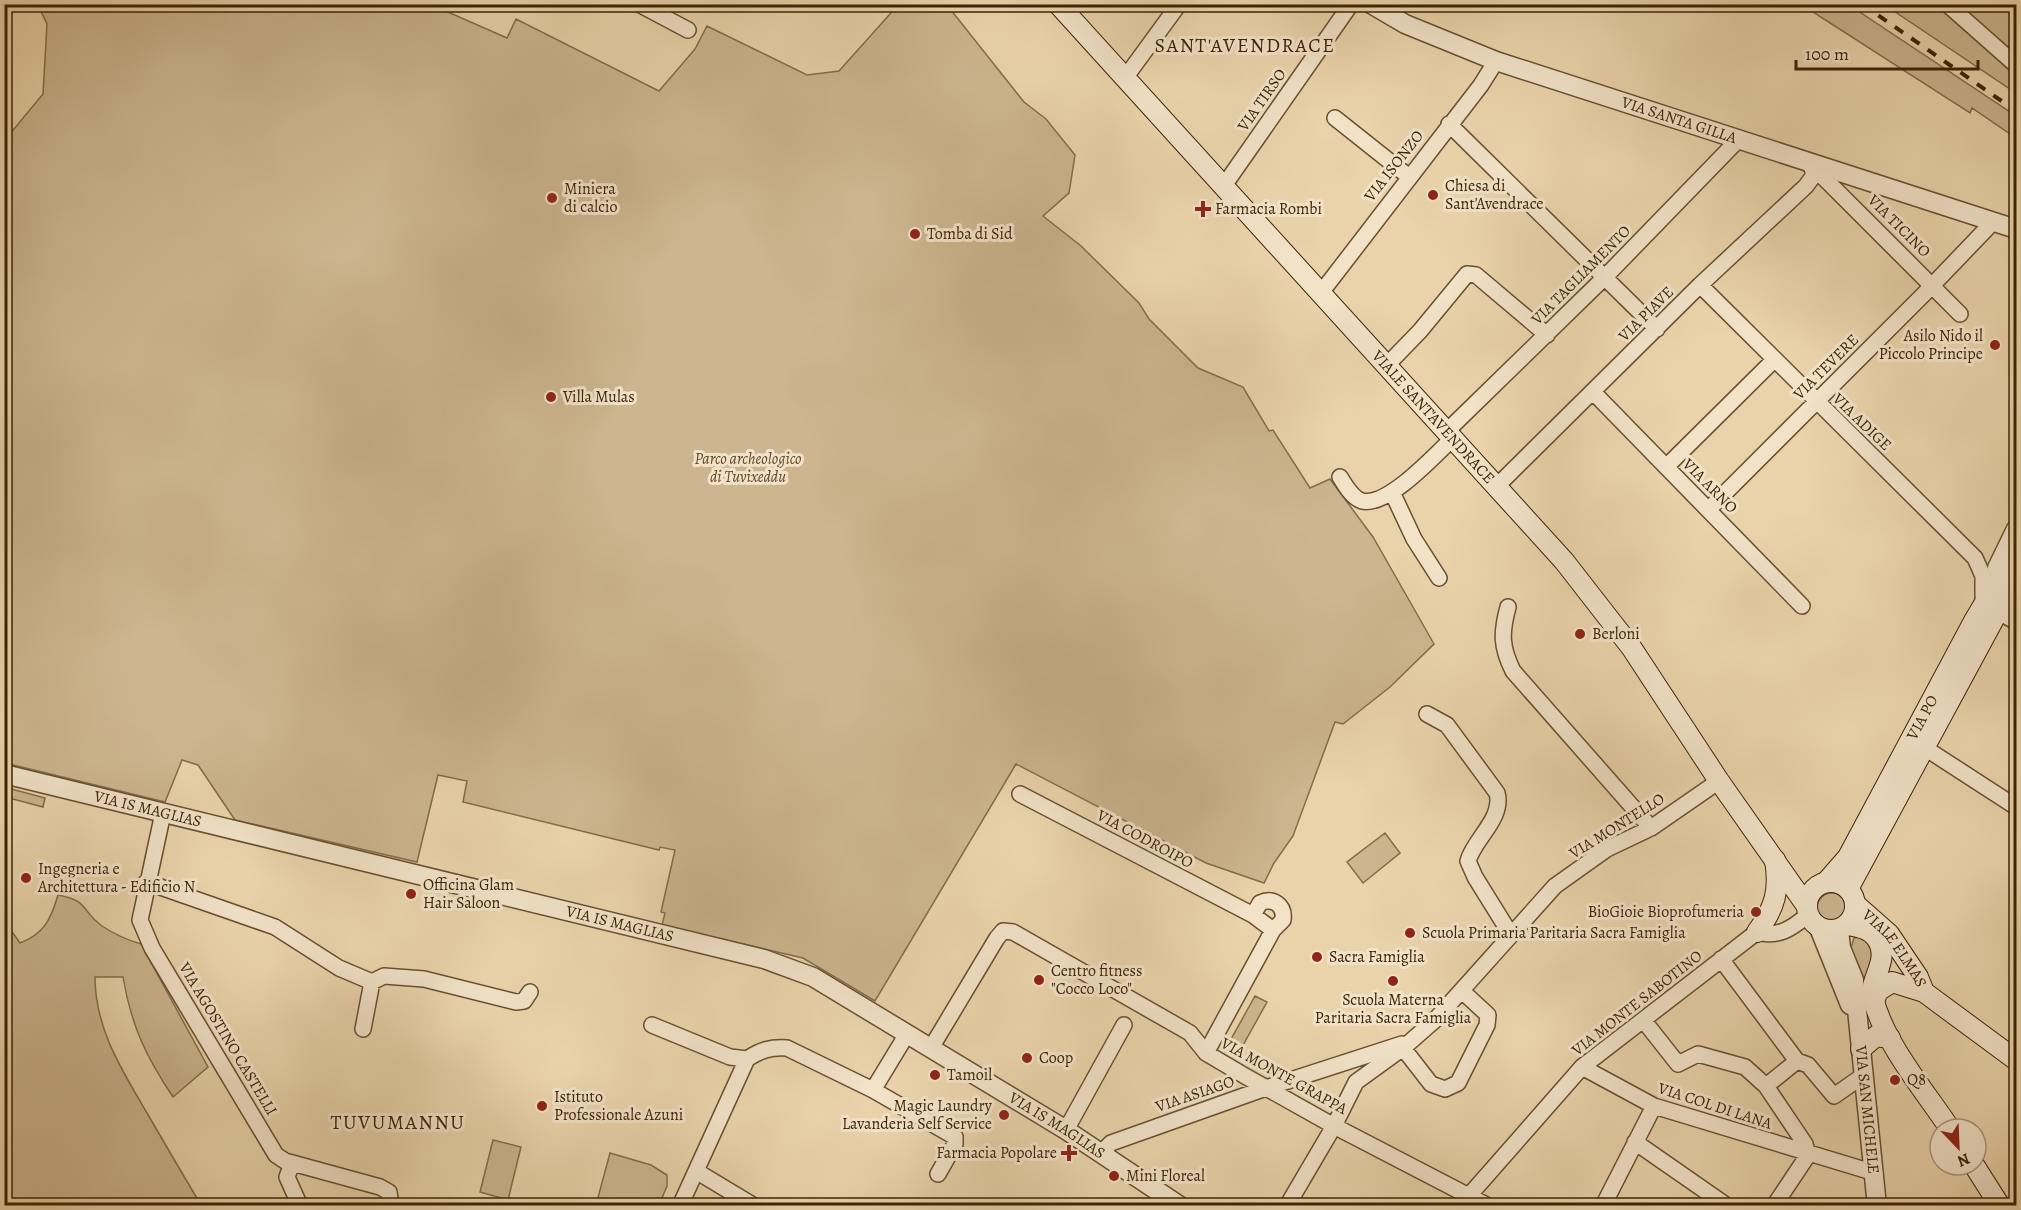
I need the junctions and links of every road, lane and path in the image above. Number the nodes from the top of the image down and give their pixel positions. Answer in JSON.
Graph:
{"nodes":[{"id":1,"x":639,"y":4,"type":"edge"},
{"id":2,"x":1058,"y":4,"type":"edge"},
{"id":3,"x":1179,"y":4,"type":"edge"},
{"id":4,"x":1351,"y":4,"type":"edge"},
{"id":5,"x":1371,"y":4,"type":"edge"},
{"id":6,"x":1947,"y":4,"type":"edge"},
{"id":7,"x":687,"y":30,"type":"dead end"},
{"id":8,"x":1496,"y":62,"type":"junction"},
{"id":9,"x":2016,"y":65,"type":"edge"},
{"id":10,"x":1125,"y":78,"type":"junction"},
{"id":11,"x":1335,"y":118,"type":"dead end"},
{"id":12,"x":1449,"y":124,"type":"junction"},
{"id":13,"x":1738,"y":140,"type":"junction"},
{"id":14,"x":1811,"y":165,"type":"junction"},
{"id":15,"x":1408,"y":176,"type":"junction"},
{"id":16,"x":1224,"y":187,"type":"junction"},
{"id":17,"x":1993,"y":222,"type":"junction"},
{"id":18,"x":2016,"y":229,"type":"edge"},
{"id":19,"x":2016,"y":237,"type":"edge"},
{"id":20,"x":1605,"y":277,"type":"junction"},
{"id":21,"x":1700,"y":285,"type":"junction"},
{"id":22,"x":1933,"y":286,"type":"junction"},
{"id":23,"x":1320,"y":294,"type":"junction"},
{"id":24,"x":1960,"y":314,"type":"dead end"},
{"id":25,"x":1656,"y":329,"type":"junction"},
{"id":26,"x":1547,"y":335,"type":"junction"},
{"id":27,"x":1774,"y":360,"type":"junction"},
{"id":28,"x":1387,"y":365,"type":"junction"},
{"id":29,"x":1593,"y":392,"type":"junction"},
{"id":30,"x":1816,"y":402,"type":"junction"},
{"id":31,"x":1450,"y":434,"type":"junction"},
{"id":32,"x":1666,"y":467,"type":"junction"},
{"id":33,"x":1340,"y":477,"type":"dead end"},
{"id":34,"x":1497,"y":486,"type":"junction"},
{"id":35,"x":1392,"y":492,"type":"junction"},
{"id":36,"x":1708,"y":510,"type":"junction"},
{"id":37,"x":2014,"y":542,"type":"edge"},
{"id":38,"x":1975,"y":558,"type":"junction"},
{"id":39,"x":1439,"y":578,"type":"dead end"},
{"id":40,"x":2016,"y":578,"type":"edge"},
{"id":41,"x":1990,"y":604,"type":"junction"},
{"id":42,"x":1802,"y":606,"type":"dead end"},
{"id":43,"x":1508,"y":607,"type":"dead end"},
{"id":44,"x":1975,"y":619,"type":"junction"},
{"id":45,"x":2016,"y":620,"type":"edge"},
{"id":46,"x":1427,"y":714,"type":"dead end"},
{"id":47,"x":1925,"y":748,"type":"junction"},
{"id":48,"x":4,"y":774,"type":"edge"},
{"id":49,"x":1719,"y":781,"type":"junction"},
{"id":50,"x":1020,"y":794,"type":"dead end"},
{"id":51,"x":2016,"y":807,"type":"edge"},
{"id":52,"x":163,"y":813,"type":"junction"},
{"id":53,"x":1651,"y":828,"type":"junction"},
{"id":54,"x":1775,"y":858,"type":"junction"},
{"id":55,"x":146,"y":882,"type":"junction"},
{"id":56,"x":1824,"y":882,"type":"junction"},
{"id":57,"x":1851,"y":897,"type":"junction"},
{"id":58,"x":1253,"y":915,"type":"junction"},
{"id":59,"x":1811,"y":916,"type":"junction"},
{"id":60,"x":1843,"y":927,"type":"junction"},
{"id":61,"x":1274,"y":930,"type":"junction"},
{"id":62,"x":1757,"y":932,"type":"junction"},
{"id":63,"x":1511,"y":936,"type":"junction"},
{"id":64,"x":1721,"y":959,"type":"junction"},
{"id":65,"x":372,"y":982,"type":"junction"},
{"id":66,"x":1462,"y":991,"type":"junction"},
{"id":67,"x":1924,"y":992,"type":"junction"},
{"id":68,"x":530,"y":993,"type":"dead end"},
{"id":69,"x":1874,"y":1001,"type":"junction"},
{"id":70,"x":1856,"y":1014,"type":"junction"},
{"id":71,"x":1644,"y":1021,"type":"junction"},
{"id":72,"x":652,"y":1025,"type":"dead end"},
{"id":73,"x":1124,"y":1025,"type":"dead end"},
{"id":74,"x":363,"y":1029,"type":"dead end"},
{"id":75,"x":907,"y":1034,"type":"junction"},
{"id":76,"x":1890,"y":1038,"type":"junction"},
{"id":77,"x":1406,"y":1046,"type":"junction"},
{"id":78,"x":931,"y":1048,"type":"junction"},
{"id":79,"x":1861,"y":1049,"type":"junction"},
{"id":80,"x":1206,"y":1053,"type":"junction"},
{"id":81,"x":747,"y":1059,"type":"junction"},
{"id":82,"x":2016,"y":1060,"type":"edge"},
{"id":83,"x":1797,"y":1061,"type":"junction"},
{"id":84,"x":1582,"y":1067,"type":"junction"},
{"id":85,"x":1864,"y":1075,"type":"junction"},
{"id":86,"x":1766,"y":1086,"type":"junction"},
{"id":87,"x":1266,"y":1088,"type":"junction"},
{"id":88,"x":873,"y":1090,"type":"junction"},
{"id":89,"x":1654,"y":1106,"type":"junction"},
{"id":90,"x":1942,"y":1117,"type":"edge"},
{"id":91,"x":1334,"y":1126,"type":"junction"},
{"id":92,"x":1066,"y":1130,"type":"junction"},
{"id":93,"x":1635,"y":1142,"type":"junction"},
{"id":94,"x":1101,"y":1153,"type":"junction"},
{"id":95,"x":1808,"y":1155,"type":"junction"},
{"id":96,"x":292,"y":1162,"type":"junction"},
{"id":97,"x":696,"y":1171,"type":"junction"},
{"id":98,"x":1875,"y":1173,"type":"junction"},
{"id":99,"x":938,"y":1174,"type":"dead end"},
{"id":100,"x":1982,"y":1177,"type":"edge"},
{"id":101,"x":1465,"y":1200,"type":"edge"},
{"id":102,"x":300,"y":1206,"type":"edge"},
{"id":103,"x":391,"y":1206,"type":"edge"},
{"id":104,"x":680,"y":1206,"type":"edge"},
{"id":105,"x":754,"y":1206,"type":"edge"},
{"id":106,"x":1180,"y":1206,"type":"edge"},
{"id":107,"x":1287,"y":1206,"type":"edge"},
{"id":108,"x":1488,"y":1206,"type":"edge"},
{"id":109,"x":1603,"y":1206,"type":"edge"},
{"id":110,"x":1727,"y":1206,"type":"edge"},
{"id":111,"x":1774,"y":1206,"type":"edge"},
{"id":112,"x":1877,"y":1206,"type":"edge"},
{"id":113,"x":2000,"y":1206,"type":"edge"}],
"edges":[{"from":1,"to":7,"type":"street"},
{"from":2,"to":10,"type":"main road","name":"VIALE SANT'AVENDRACE"},
{"from":3,"to":10,"type":"street"},
{"from":4,"to":16,"type":"street","name":"VIA TIRSO"},
{"from":5,"to":8,"type":"street","name":"VIA SANTA GILLA"},
{"from":6,"to":9,"type":"street"},
{"from":8,"to":12,"type":"street","name":"VIA ISONZO"},
{"from":8,"to":13,"type":"street","name":"VIA SANTA GILLA"},
{"from":10,"to":16,"type":"main road","name":"VIALE SANT'AVENDRACE"},
{"from":11,"to":15,"type":"street"},
{"from":12,"to":15,"type":"street","name":"VIA ISONZO"},
{"from":12,"to":20,"type":"street"},
{"from":13,"to":14,"type":"street","name":"VIA SANTA GILLA"},
{"from":13,"to":20,"type":"street","name":"VIA TAGLIAMENTO"},
{"from":14,"to":17,"type":"street","name":"VIA SANTA GILLA"},
{"from":14,"to":21,"type":"street","name":"VIA PIAVE"},
{"from":14,"to":22,"type":"street","name":"VIA TICINO"},
{"from":15,"to":23,"type":"street","name":"VIA ISONZO"},
{"from":16,"to":23,"type":"main road","name":"VIALE SANT'AVENDRACE"},
{"from":17,"to":18,"type":"street","name":"VIA SANTA GILLA"},
{"from":17,"to":19,"type":"street","name":"VIA SANTA GILLA"},
{"from":17,"to":22,"type":"street","name":"VIA TEVERE"},
{"from":20,"to":25,"type":"street"},
{"from":20,"to":26,"type":"street","name":"VIA TAGLIAMENTO"},
{"from":21,"to":25,"type":"street","name":"VIA PIAVE"},
{"from":21,"to":27,"type":"street","name":"VIA ADIGE"},
{"from":22,"to":24,"type":"street","name":"VIA TICINO"},
{"from":22,"to":30,"type":"street","name":"VIA TEVERE"},
{"from":23,"to":28,"type":"main road","name":"VIALE SANT'AVENDRACE"},
{"from":25,"to":29,"type":"street","name":"VIA PIAVE"},
{"from":26,"to":28,"type":"street"},
{"from":26,"to":31,"type":"street","name":"VIA TAGLIAMENTO"},
{"from":27,"to":30,"type":"street","name":"VIA ADIGE"},
{"from":27,"to":32,"type":"street"},
{"from":28,"to":31,"type":"main road","name":"VIALE SANT'AVENDRACE"},
{"from":29,"to":32,"type":"street","name":"VIA ARNO"},
{"from":29,"to":34,"type":"street","name":"VIA PIAVE"},
{"from":30,"to":36,"type":"street","name":"VIA TEVERE"},
{"from":30,"to":38,"type":"street","name":"VIA ADIGE"},
{"from":31,"to":34,"type":"main road","name":"VIALE SANT'AVENDRACE"},
{"from":31,"to":35,"type":"street","name":"VIA TAGLIAMENTO"},
{"from":32,"to":36,"type":"street","name":"VIA ARNO"},
{"from":33,"to":35,"type":"street"},
{"from":34,"to":49,"type":"main road","name":"VIALE SANT'AVENDRACE"},
{"from":35,"to":39,"type":"street"},
{"from":36,"to":42,"type":"street","name":"VIA ARNO"},
{"from":37,"to":38,"type":"street"},
{"from":37,"to":41,"type":"street"},
{"from":37,"to":44,"type":"main road","name":"VIA PO"},
{"from":38,"to":41,"type":"street","name":"VIA ADIGE"},
{"from":40,"to":41,"type":"main road","name":"VIA PO"},
{"from":41,"to":44,"type":"street"},
{"from":41,"to":45,"type":"street"},
{"from":41,"to":47,"type":"main road","name":"VIA PO"},
{"from":43,"to":53,"type":"street"},
{"from":44,"to":56,"type":"main road","name":"VIA PO"},
{"from":46,"to":63,"type":"street"},
{"from":47,"to":51,"type":"street"},
{"from":47,"to":57,"type":"main road","name":"VIA PO"},
{"from":48,"to":52,"type":"street","name":"VIA IS MAGLIAS"},
{"from":49,"to":53,"type":"street","name":"VIA MONTELLO"},
{"from":49,"to":54,"type":"main road","name":"VIALE SANT'AVENDRACE"},
{"from":50,"to":58,"type":"street","name":"VIA CODROIPO"},
{"from":52,"to":55,"type":"street","name":"VIA AGOSTINO CASTELLI"},
{"from":52,"to":75,"type":"street","name":"VIA IS MAGLIAS"},
{"from":53,"to":63,"type":"street","name":"VIA MONTELLO"},
{"from":54,"to":56,"type":"main road","name":"VIALE SANT'AVENDRACE"},
{"from":54,"to":59,"type":"main road","name":"VIALE SANT'AVENDRACE"},
{"from":54,"to":62,"type":"main road"},
{"from":55,"to":65,"type":"street"},
{"from":55,"to":96,"type":"street","name":"VIA AGOSTINO CASTELLI"},
{"from":56,"to":57,"type":"main road"},
{"from":56,"to":59,"type":"main road"},
{"from":57,"to":60,"type":"main road"},
{"from":57,"to":67,"type":"main road","name":"VIALE ELMAS"},
{"from":58,"to":61,"type":"street","name":"VIA CODROIPO"},
{"from":58,"to":61,"type":"street"},
{"from":59,"to":60,"type":"main road"},
{"from":59,"to":62,"type":"street"},
{"from":59,"to":70,"type":"street","name":"VIA SAN MICHELE"},
{"from":60,"to":69,"type":"main road"},
{"from":60,"to":70,"type":"street","name":"VIA SAN MICHELE"},
{"from":61,"to":80,"type":"street"},
{"from":62,"to":64,"type":"street","name":"VIA MONTE SABOTINO"},
{"from":63,"to":66,"type":"street","name":"VIA MONTELLO"},
{"from":64,"to":71,"type":"street","name":"VIA MONTE SABOTINO"},
{"from":64,"to":83,"type":"street"},
{"from":65,"to":68,"type":"street"},
{"from":65,"to":74,"type":"street"},
{"from":66,"to":77,"type":"street","name":"VIA MONTELLO"},
{"from":66,"to":77,"type":"street"},
{"from":67,"to":69,"type":"main road"},
{"from":67,"to":82,"type":"main road","name":"VIALE ELMAS"},
{"from":69,"to":76,"type":"main road"},
{"from":70,"to":79,"type":"street","name":"VIA SAN MICHELE"},
{"from":71,"to":84,"type":"street","name":"VIA MONTE SABOTINO"},
{"from":71,"to":86,"type":"street","name":"VIA COL DI LANA"},
{"from":72,"to":81,"type":"street"},
{"from":73,"to":92,"type":"street"},
{"from":75,"to":78,"type":"street","name":"VIA IS MAGLIAS"},
{"from":75,"to":88,"type":"street"},
{"from":76,"to":79,"type":"main road"},
{"from":76,"to":90,"type":"main road"},
{"from":77,"to":87,"type":"street","name":"VIA ASIAGO"},
{"from":77,"to":91,"type":"street","name":"VIA MONTELLO"},
{"from":78,"to":80,"type":"street","name":"VIA MONTE GRAPPA"},
{"from":78,"to":92,"type":"street","name":"VIA IS MAGLIAS"},
{"from":79,"to":85,"type":"street","name":"VIA SAN MICHELE"},
{"from":80,"to":87,"type":"street","name":"VIA MONTE GRAPPA"},
{"from":81,"to":88,"type":"street"},
{"from":81,"to":97,"type":"street"},
{"from":83,"to":85,"type":"street"},
{"from":83,"to":86,"type":"street"},
{"from":84,"to":89,"type":"street","name":"VIA COL DI LANA"},
{"from":84,"to":101,"type":"street","name":"VIA MONTE SABOTINO"},
{"from":85,"to":98,"type":"street","name":"VIA SAN MICHELE"},
{"from":86,"to":95,"type":"street","name":"VIA COL DI LANA"},
{"from":87,"to":91,"type":"street","name":"VIA MONTE GRAPPA"},
{"from":87,"to":94,"type":"street","name":"VIA ASIAGO"},
{"from":88,"to":99,"type":"street"},
{"from":89,"to":93,"type":"street"},
{"from":89,"to":95,"type":"street","name":"VIA COL DI LANA"},
{"from":91,"to":101,"type":"street","name":"VIA MONTE GRAPPA"},
{"from":91,"to":107,"type":"street","name":"VIA MONTELLO"},
{"from":92,"to":94,"type":"street","name":"VIA IS MAGLIAS"},
{"from":93,"to":109,"type":"street"},
{"from":93,"to":110,"type":"street"},
{"from":94,"to":106,"type":"street","name":"VIA IS MAGLIAS"},
{"from":95,"to":98,"type":"street","name":"VIA COL DI LANA"},
{"from":95,"to":111,"type":"street"},
{"from":96,"to":102,"type":"street"},
{"from":96,"to":103,"type":"street","name":"VIA AGOSTINO CASTELLI"},
{"from":97,"to":104,"type":"street"},
{"from":97,"to":105,"type":"street"},
{"from":98,"to":112,"type":"street","name":"VIA SAN MICHELE"},
{"from":100,"to":113,"type":"main road"},
{"from":101,"to":108,"type":"street","name":"VIA MONTE GRAPPA"}]}
